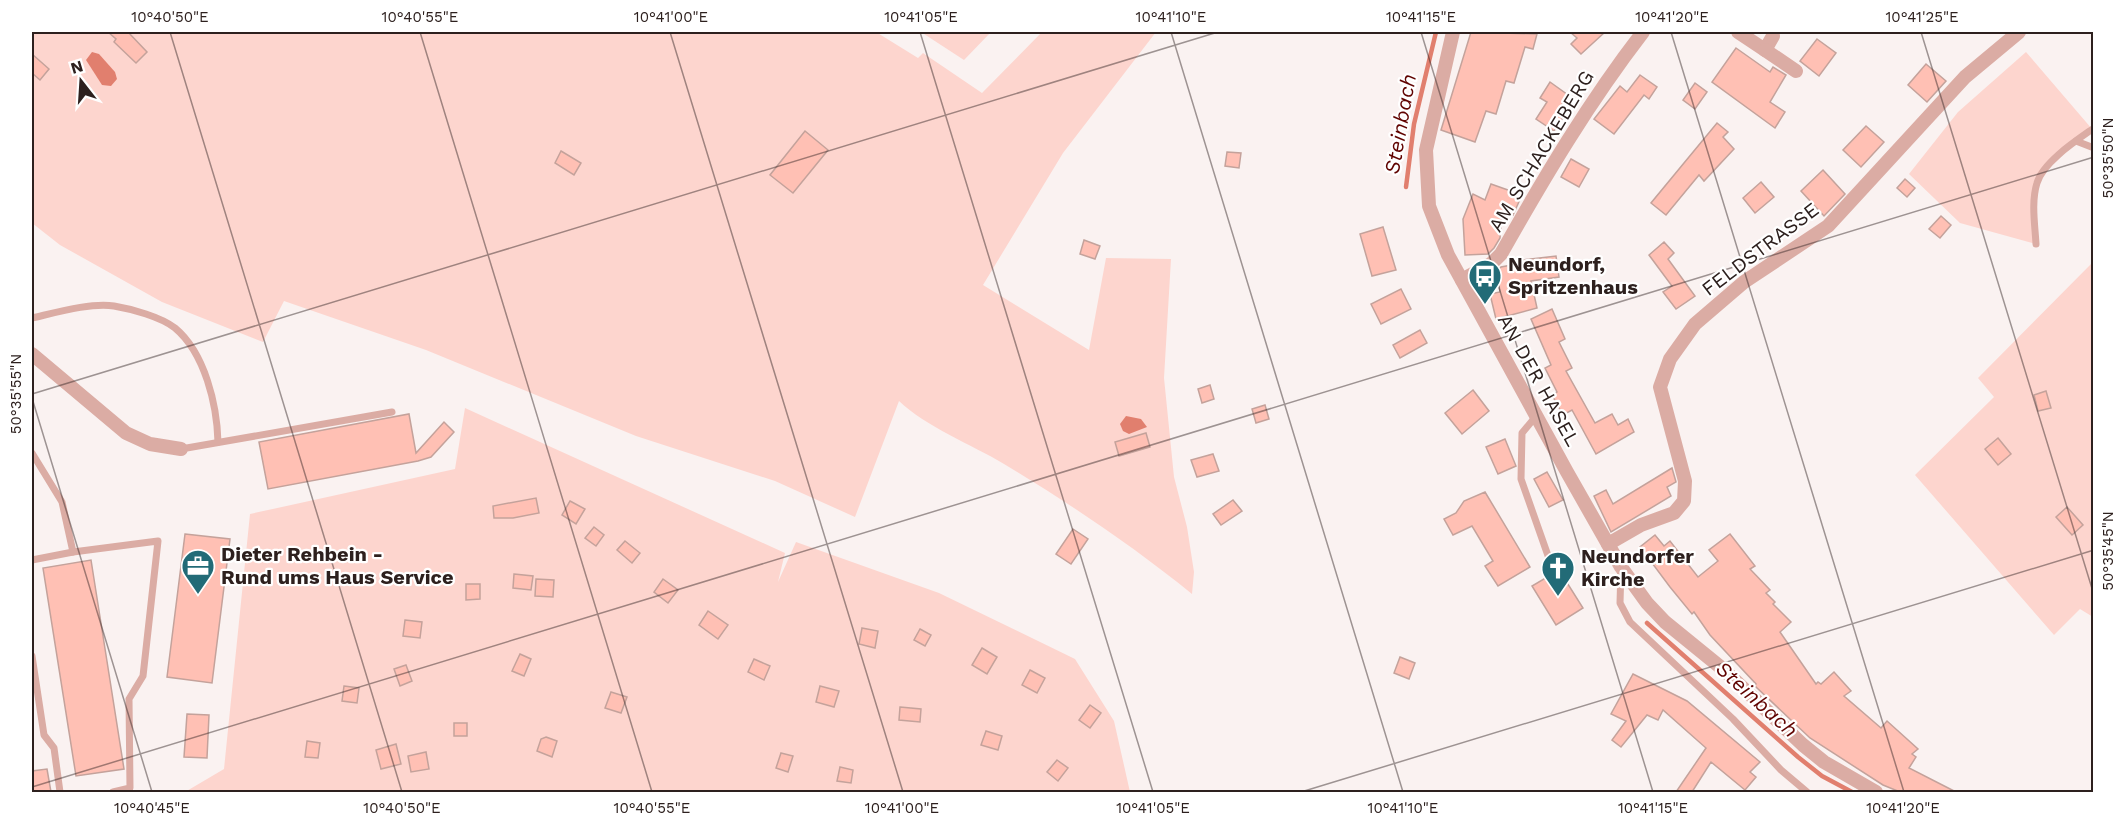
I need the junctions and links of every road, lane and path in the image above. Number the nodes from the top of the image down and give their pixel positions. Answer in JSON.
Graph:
{"nodes":[{"id":1,"x":1453,"y":32,"type":"edge"},
{"id":2,"x":1643,"y":32,"type":"edge"},
{"id":3,"x":1738,"y":32,"type":"edge"},
{"id":4,"x":2019,"y":32,"type":"edge"},
{"id":5,"x":1776,"y":34,"type":"edge"},
{"id":6,"x":1765,"y":50,"type":"junction"},
{"id":7,"x":1796,"y":71,"type":"dead end"},
{"id":8,"x":2094,"y":128,"type":"edge"},
{"id":9,"x":2076,"y":141,"type":"junction"},
{"id":10,"x":2094,"y":148,"type":"edge"},
{"id":11,"x":2036,"y":244,"type":"dead end"},
{"id":12,"x":1462,"y":280,"type":"junction"},
{"id":13,"x":32,"y":318,"type":"edge"},
{"id":14,"x":32,"y":354,"type":"edge"},
{"id":15,"x":392,"y":412,"type":"dead end"},
{"id":16,"x":1537,"y":415,"type":"junction"},
{"id":17,"x":218,"y":442,"type":"junction"},
{"id":18,"x":181,"y":449,"type":"joint"},
{"id":19,"x":32,"y":453,"type":"edge"},
{"id":20,"x":1608,"y":544,"type":"junction"},
{"id":21,"x":73,"y":552,"type":"junction"},
{"id":22,"x":32,"y":560,"type":"edge"},
{"id":23,"x":1552,"y":567,"type":"dead end"},
{"id":24,"x":1621,"y":567,"type":"junction"},
{"id":25,"x":32,"y":656,"type":"edge"},
{"id":26,"x":60,"y":792,"type":"edge"},
{"id":27,"x":113,"y":792,"type":"edge"},
{"id":28,"x":1808,"y":792,"type":"edge"},
{"id":29,"x":1876,"y":792,"type":"edge"}],
"edges":[{"from":1,"to":12,"type":"street","name":"AN DER HASEL"},
{"from":2,"to":12,"type":"street","name":"AM SCHACKEBERG"},
{"from":3,"to":6,"type":"street"},
{"from":4,"to":20,"type":"street","name":"FELDSTRASSE"},
{"from":5,"to":6,"type":"street"},
{"from":6,"to":7,"type":"street"},
{"from":8,"to":9,"type":"lane"},
{"from":9,"to":10,"type":"lane"},
{"from":9,"to":11,"type":"lane"},
{"from":12,"to":16,"type":"street","name":"AN DER HASEL"},
{"from":13,"to":17,"type":"lane"},
{"from":14,"to":18,"type":"street"},
{"from":15,"to":17,"type":"lane"},
{"from":16,"to":20,"type":"street","name":"AN DER HASEL"},
{"from":16,"to":23,"type":"lane"},
{"from":17,"to":18,"type":"lane"},
{"from":19,"to":21,"type":"lane"},
{"from":20,"to":24,"type":"street","name":"AN DER HASEL"},
{"from":21,"to":22,"type":"lane"},
{"from":21,"to":27,"type":"lane"},
{"from":24,"to":28,"type":"lane"},
{"from":24,"to":29,"type":"street","name":"AN DER HASEL"},
{"from":25,"to":26,"type":"lane"}]}
